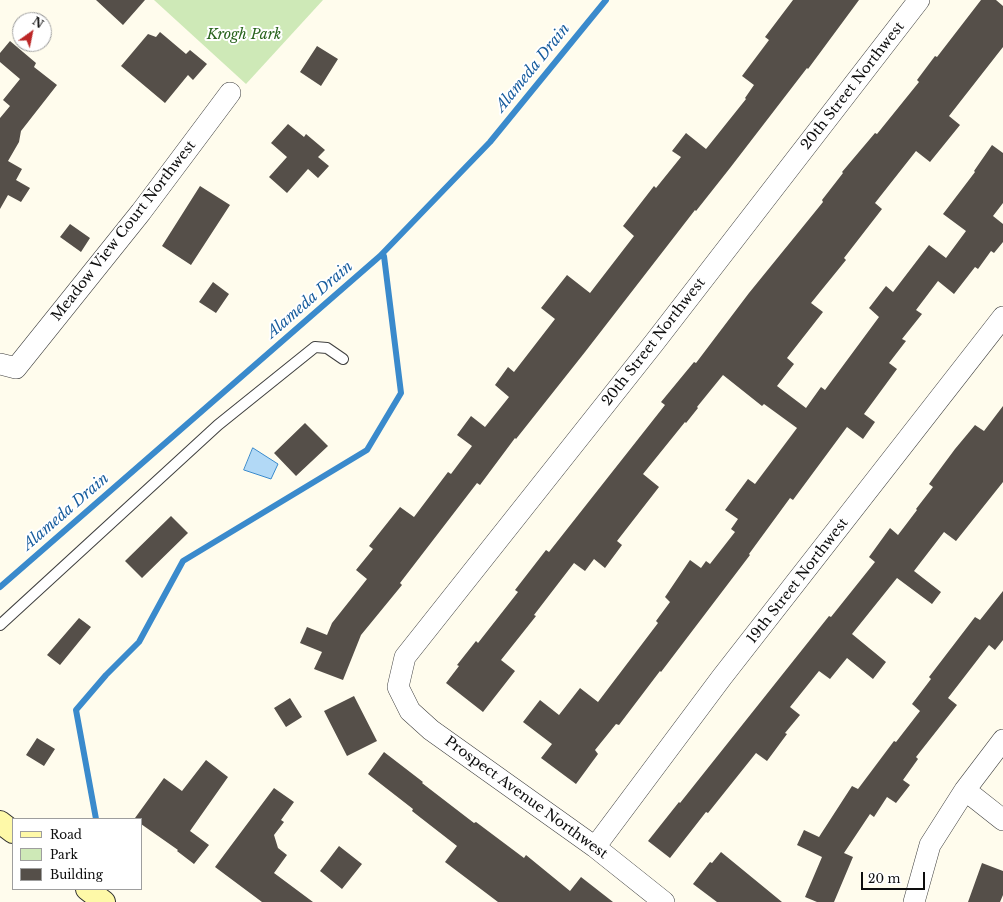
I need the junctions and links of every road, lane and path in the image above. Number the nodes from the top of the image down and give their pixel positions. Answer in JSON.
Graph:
{"nodes":[{"id":1,"x":919,"y":0,"type":"edge"},
{"id":2,"x":230,"y":93,"type":"dead end"},
{"id":3,"x":1003,"y":317,"type":"edge"},
{"id":4,"x":343,"y":359,"type":"dead end"},
{"id":5,"x":8,"y":366,"type":"edge"},
{"id":6,"x":0,"y":625,"type":"edge"},
{"id":7,"x":398,"y":687,"type":"joint"},
{"id":8,"x":1003,"y":740,"type":"edge"},
{"id":9,"x":965,"y":790,"type":"junction"},
{"id":10,"x":1003,"y":820,"type":"edge"},
{"id":11,"x":595,"y":847,"type":"junction"},
{"id":12,"x":88,"y":890,"type":"edge"},
{"id":13,"x":104,"y":902,"type":"edge"},
{"id":14,"x":664,"y":902,"type":"edge"},
{"id":15,"x":914,"y":902,"type":"edge"}],
"edges":[{"from":1,"to":7,"type":"street","name":"20th Street Northwest"},
{"from":2,"to":5,"type":"street","name":"Meadow View Court Northwest"},
{"from":3,"to":11,"type":"street","name":"19th Street Northwest"},
{"from":4,"to":6,"type":"lane"},
{"from":7,"to":11,"type":"street","name":"Prospect Avenue Northwest"},
{"from":8,"to":9,"type":"street"},
{"from":9,"to":10,"type":"street"},
{"from":9,"to":15,"type":"street"},
{"from":11,"to":14,"type":"street","name":"Prospect Avenue Northwest"},
{"from":12,"to":13,"type":"main road"}]}
